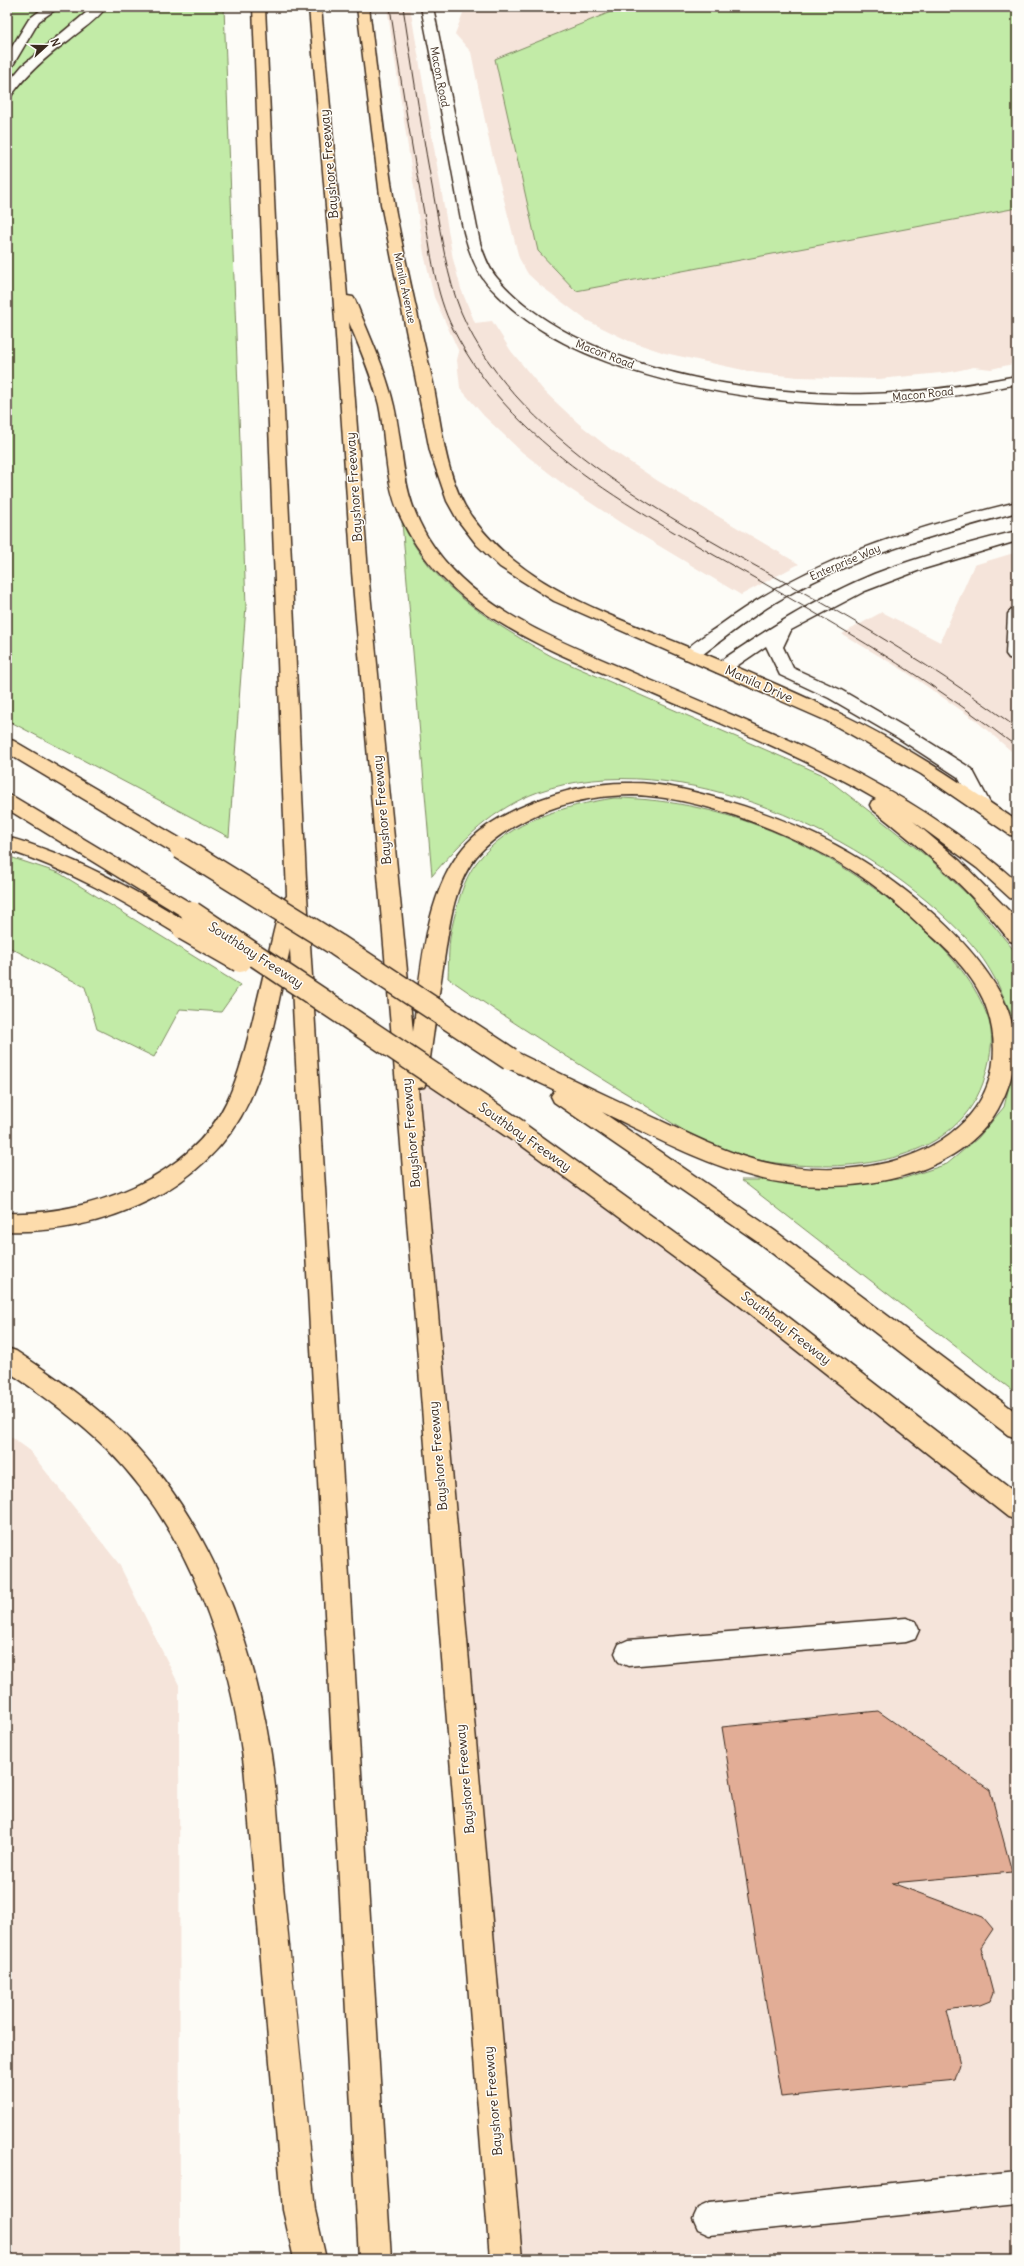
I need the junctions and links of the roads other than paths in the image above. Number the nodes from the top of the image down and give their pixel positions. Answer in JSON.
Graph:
{"nodes":[{"id":1,"x":53,"y":7,"type":"edge"},
{"id":2,"x":100,"y":7,"type":"edge"},
{"id":3,"x":259,"y":7,"type":"edge"},
{"id":4,"x":314,"y":7,"type":"edge"},
{"id":5,"x":363,"y":7,"type":"edge"},
{"id":6,"x":427,"y":7,"type":"edge"},
{"id":7,"x":7,"y":65,"type":"edge"},
{"id":8,"x":7,"y":93,"type":"edge"},
{"id":9,"x":339,"y":277,"type":"junction"},
{"id":10,"x":1017,"y":380,"type":"edge"},
{"id":11,"x":1017,"y":508,"type":"edge"},
{"id":12,"x":1017,"y":536,"type":"edge"},
{"id":13,"x":494,"y":553,"type":"joint"},
{"id":14,"x":1017,"y":614,"type":"edge"},
{"id":15,"x":783,"y":629,"type":"junction"},
{"id":16,"x":1017,"y":653,"type":"edge"},
{"id":17,"x":691,"y":655,"type":"junction"},
{"id":18,"x":722,"y":668,"type":"junction"},
{"id":19,"x":7,"y":745,"type":"edge"},
{"id":20,"x":820,"y":761,"type":"junction"},
{"id":21,"x":7,"y":801,"type":"edge"},
{"id":22,"x":982,"y":805,"type":"junction"},
{"id":23,"x":1017,"y":830,"type":"edge"},
{"id":24,"x":7,"y":843,"type":"edge"},
{"id":25,"x":296,"y":879,"type":"junction"},
{"id":26,"x":1017,"y":893,"type":"edge"},
{"id":27,"x":188,"y":921,"type":"junction"},
{"id":28,"x":1017,"y":936,"type":"edge"},
{"id":29,"x":510,"y":1059,"type":"junction"},
{"id":30,"x":410,"y":1120,"type":"junction"},
{"id":31,"x":7,"y":1222,"type":"edge"},
{"id":32,"x":7,"y":1358,"type":"edge"},
{"id":33,"x":1017,"y":1427,"type":"edge"},
{"id":34,"x":1017,"y":1509,"type":"edge"},
{"id":35,"x":906,"y":1630,"type":"dead end"},
{"id":36,"x":628,"y":1652,"type":"dead end"},
{"id":37,"x":1017,"y":2187,"type":"edge"},
{"id":38,"x":709,"y":2219,"type":"dead end"},
{"id":39,"x":310,"y":2259,"type":"edge"},
{"id":40,"x":375,"y":2259,"type":"edge"},
{"id":41,"x":506,"y":2259,"type":"edge"}],
"edges":[{"from":1,"to":7,"type":"street"},
{"from":2,"to":8,"type":"street"},
{"from":3,"to":25,"type":"main road"},
{"from":4,"to":9,"type":"main road","name":"Bayshore Freeway"},
{"from":5,"to":13,"type":"main road","name":"Manila Avenue"},
{"from":6,"to":10,"type":"street","name":"Macon Road"},
{"from":9,"to":20,"type":"main road"},
{"from":9,"to":30,"type":"main road","name":"Bayshore Freeway"},
{"from":11,"to":17,"type":"street","name":"Enterprise Way"},
{"from":12,"to":15,"type":"street"},
{"from":13,"to":17,"type":"main road","name":"Manila Drive"},
{"from":14,"to":16,"type":"street"},
{"from":15,"to":18,"type":"street"},
{"from":15,"to":22,"type":"street"},
{"from":17,"to":18,"type":"main road","name":"Manila Drive"},
{"from":18,"to":22,"type":"main road","name":"Manila Drive"},
{"from":19,"to":29,"type":"main road","bridge":true},
{"from":20,"to":26,"type":"main road"},
{"from":20,"to":28,"type":"main road"},
{"from":21,"to":27,"type":"main road"},
{"from":22,"to":23,"type":"main road","name":"Manila Drive"},
{"from":24,"to":27,"type":"main road"},
{"from":25,"to":31,"type":"main road"},
{"from":25,"to":40,"type":"main road"},
{"from":27,"to":34,"type":"main road","name":"Southbay Freeway","bridge":true},
{"from":29,"to":30,"type":"main road"},
{"from":29,"to":33,"type":"main road"},
{"from":30,"to":41,"type":"main road","name":"Bayshore Freeway"},
{"from":32,"to":39,"type":"main road"},
{"from":35,"to":36,"type":"street"},
{"from":37,"to":38,"type":"street"}]}
